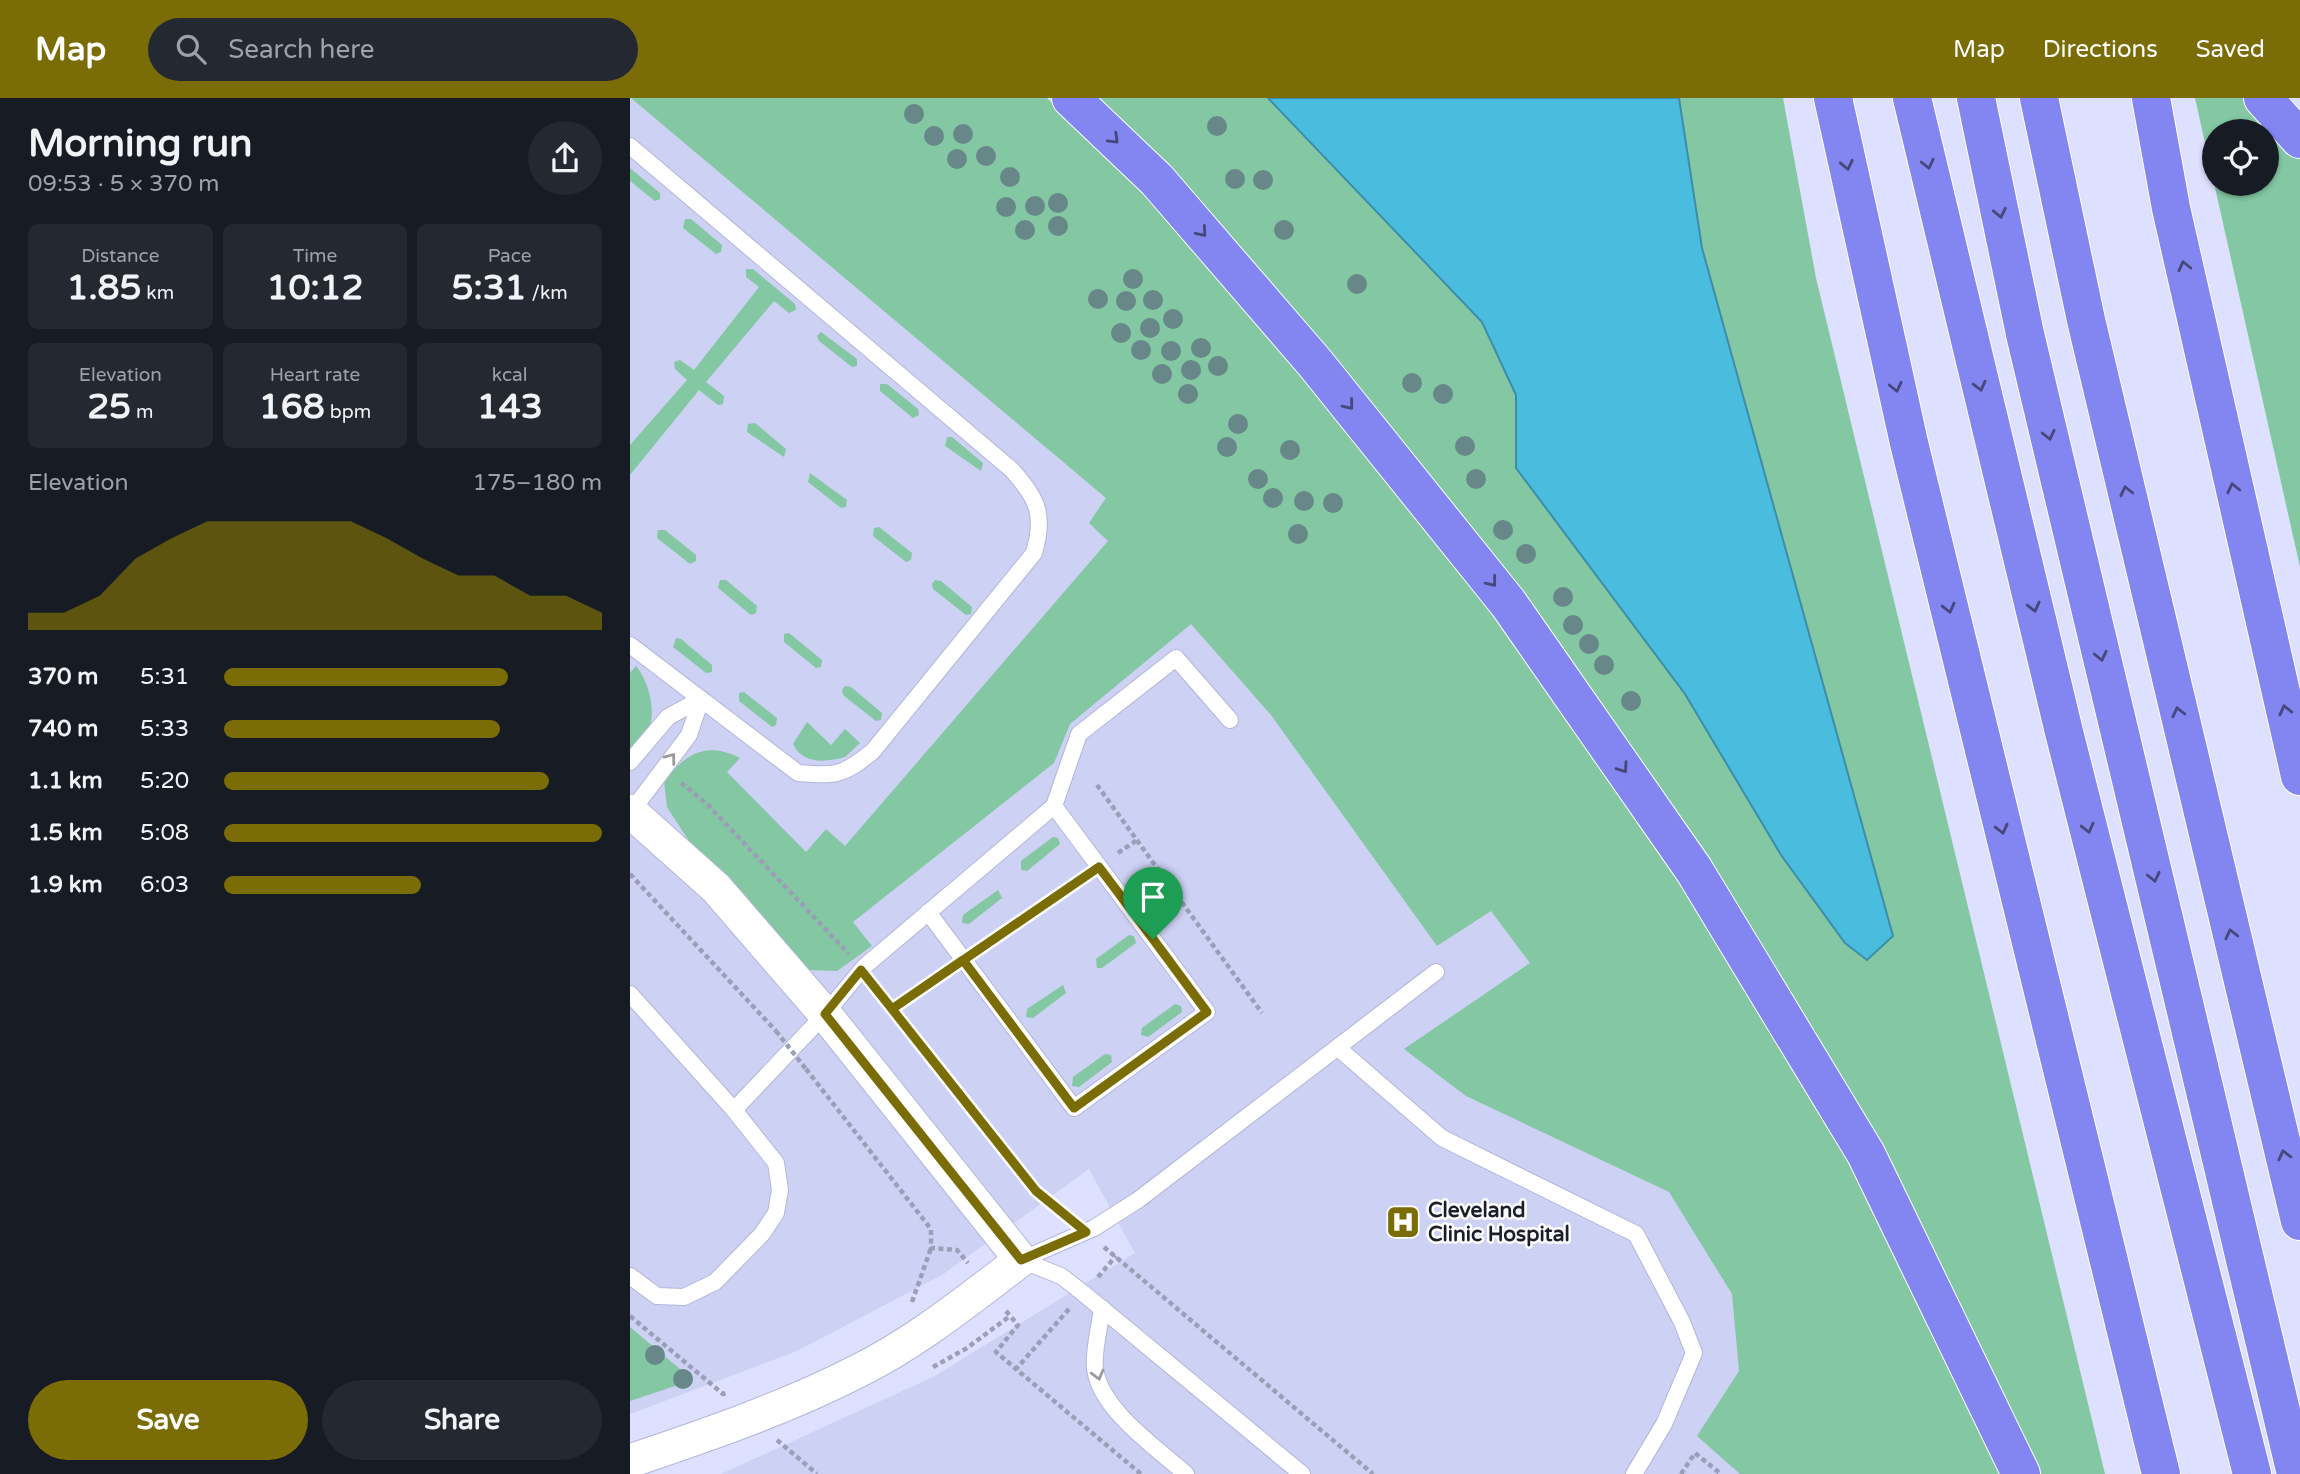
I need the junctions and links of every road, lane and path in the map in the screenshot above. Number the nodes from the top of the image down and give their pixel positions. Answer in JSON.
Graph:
{"nodes":[{"id":1,"x":1071,"y":98,"type":"edge"},
{"id":2,"x":1833,"y":98,"type":"edge"},
{"id":3,"x":1912,"y":98,"type":"edge"},
{"id":4,"x":1976,"y":98,"type":"edge"},
{"id":5,"x":2039,"y":98,"type":"edge"},
{"id":6,"x":2151,"y":98,"type":"edge"},
{"id":7,"x":2263,"y":98,"type":"edge"},
{"id":8,"x":2300,"y":138,"type":"edge"},
{"id":9,"x":630,"y":146,"type":"edge"},
{"id":10,"x":630,"y":645,"type":"edge"},
{"id":11,"x":701,"y":699,"type":"junction"},
{"id":12,"x":1230,"y":720,"type":"dead end"},
{"id":13,"x":630,"y":762,"type":"edge"},
{"id":14,"x":663,"y":770,"type":"junction"},
{"id":15,"x":2300,"y":776,"type":"edge"},
{"id":16,"x":1097,"y":785,"type":"dead end"},
{"id":17,"x":1054,"y":806,"type":"junction"},
{"id":18,"x":631,"y":811,"type":"edge"},
{"id":19,"x":1137,"y":840,"type":"junction"},
{"id":20,"x":1099,"y":867,"type":"junction"},
{"id":21,"x":630,"y":874,"type":"edge"},
{"id":22,"x":928,"y":912,"type":"junction"},
{"id":23,"x":963,"y":960,"type":"junction"},
{"id":24,"x":861,"y":970,"type":"junction"},
{"id":25,"x":1436,"y":972,"type":"dead end"},
{"id":26,"x":630,"y":994,"type":"edge"},
{"id":27,"x":892,"y":1009,"type":"junction"},
{"id":28,"x":1262,"y":1013,"type":"dead end"},
{"id":29,"x":825,"y":1014,"type":"junction"},
{"id":30,"x":1338,"y":1048,"type":"junction"},
{"id":31,"x":734,"y":1110,"type":"junction"},
{"id":32,"x":2300,"y":1221,"type":"edge"},
{"id":33,"x":1086,"y":1232,"type":"junction"},
{"id":34,"x":931,"y":1248,"type":"junction"},
{"id":35,"x":1021,"y":1260,"type":"junction"},
{"id":36,"x":630,"y":1276,"type":"edge"},
{"id":37,"x":986,"y":1286,"type":"junction"},
{"id":38,"x":903,"y":1308,"type":"dead end"},
{"id":39,"x":1102,"y":1308,"type":"junction"},
{"id":40,"x":630,"y":1315,"type":"edge"},
{"id":41,"x":1016,"y":1369,"type":"dead end"},
{"id":42,"x":734,"y":1390,"type":"dead end"},
{"id":43,"x":776,"y":1439,"type":"dead end"},
{"id":44,"x":630,"y":1461,"type":"edge"},
{"id":45,"x":817,"y":1474,"type":"edge"},
{"id":46,"x":1186,"y":1474,"type":"edge"},
{"id":47,"x":1302,"y":1474,"type":"edge"},
{"id":48,"x":1373,"y":1474,"type":"edge"},
{"id":49,"x":1634,"y":1474,"type":"edge"},
{"id":50,"x":1681,"y":1474,"type":"edge"},
{"id":51,"x":1721,"y":1474,"type":"edge"},
{"id":52,"x":2021,"y":1474,"type":"edge"},
{"id":53,"x":2161,"y":1474,"type":"edge"},
{"id":54,"x":2252,"y":1474,"type":"edge"},
{"id":55,"x":2296,"y":1474,"type":"edge"}],
"edges":[{"from":1,"to":52,"type":"highway","one_way":true},
{"from":2,"to":53,"type":"highway","one_way":true},
{"from":3,"to":54,"type":"highway","one_way":true},
{"from":4,"to":55,"type":"highway","one_way":true},
{"from":32,"to":5,"type":"highway","one_way":true},
{"from":15,"to":6,"type":"highway","one_way":true},
{"from":7,"to":8,"type":"highway"},
{"from":9,"to":11,"type":"lane"},
{"from":10,"to":11,"type":"lane"},
{"from":11,"to":13,"type":"lane"},
{"from":14,"to":11,"type":"lane","one_way":true},
{"from":12,"to":17,"type":"lane"},
{"from":14,"to":18,"type":"lane"},
{"from":14,"to":24,"type":"path"},
{"from":16,"to":19,"type":"path"},
{"from":17,"to":20,"type":"lane"},
{"from":17,"to":22,"type":"lane"},
{"from":18,"to":29,"type":"street"},
{"from":19,"to":20,"type":"path"},
{"from":19,"to":28,"type":"path"},
{"from":20,"to":23,"type":"path"},
{"from":20,"to":23,"type":"lane"},
{"from":21,"to":34,"type":"path","bridge":true},
{"from":22,"to":23,"type":"lane"},
{"from":22,"to":24,"type":"lane"},
{"from":23,"to":27,"type":"path"},
{"from":24,"to":27,"type":"path"},
{"from":24,"to":29,"type":"lane"},
{"from":25,"to":30,"type":"lane"},
{"from":26,"to":31,"type":"lane"},
{"from":27,"to":33,"type":"path"},
{"from":29,"to":31,"type":"lane"},
{"from":29,"to":35,"type":"street"},
{"from":30,"to":33,"type":"lane"},
{"from":30,"to":49,"type":"lane"},
{"from":31,"to":36,"type":"lane"},
{"from":33,"to":35,"type":"lane"},
{"from":33,"to":48,"type":"path"},
{"from":34,"to":37,"type":"path"},
{"from":34,"to":38,"type":"path"},
{"from":35,"to":37,"type":"street"},
{"from":35,"to":39,"type":"lane"},
{"from":37,"to":41,"type":"path"},
{"from":37,"to":44,"type":"street"},
{"from":39,"to":46,"type":"lane","one_way":true},
{"from":39,"to":47,"type":"lane"},
{"from":40,"to":42,"type":"path"},
{"from":43,"to":45,"type":"path"},
{"from":50,"to":51,"type":"path"}]}
